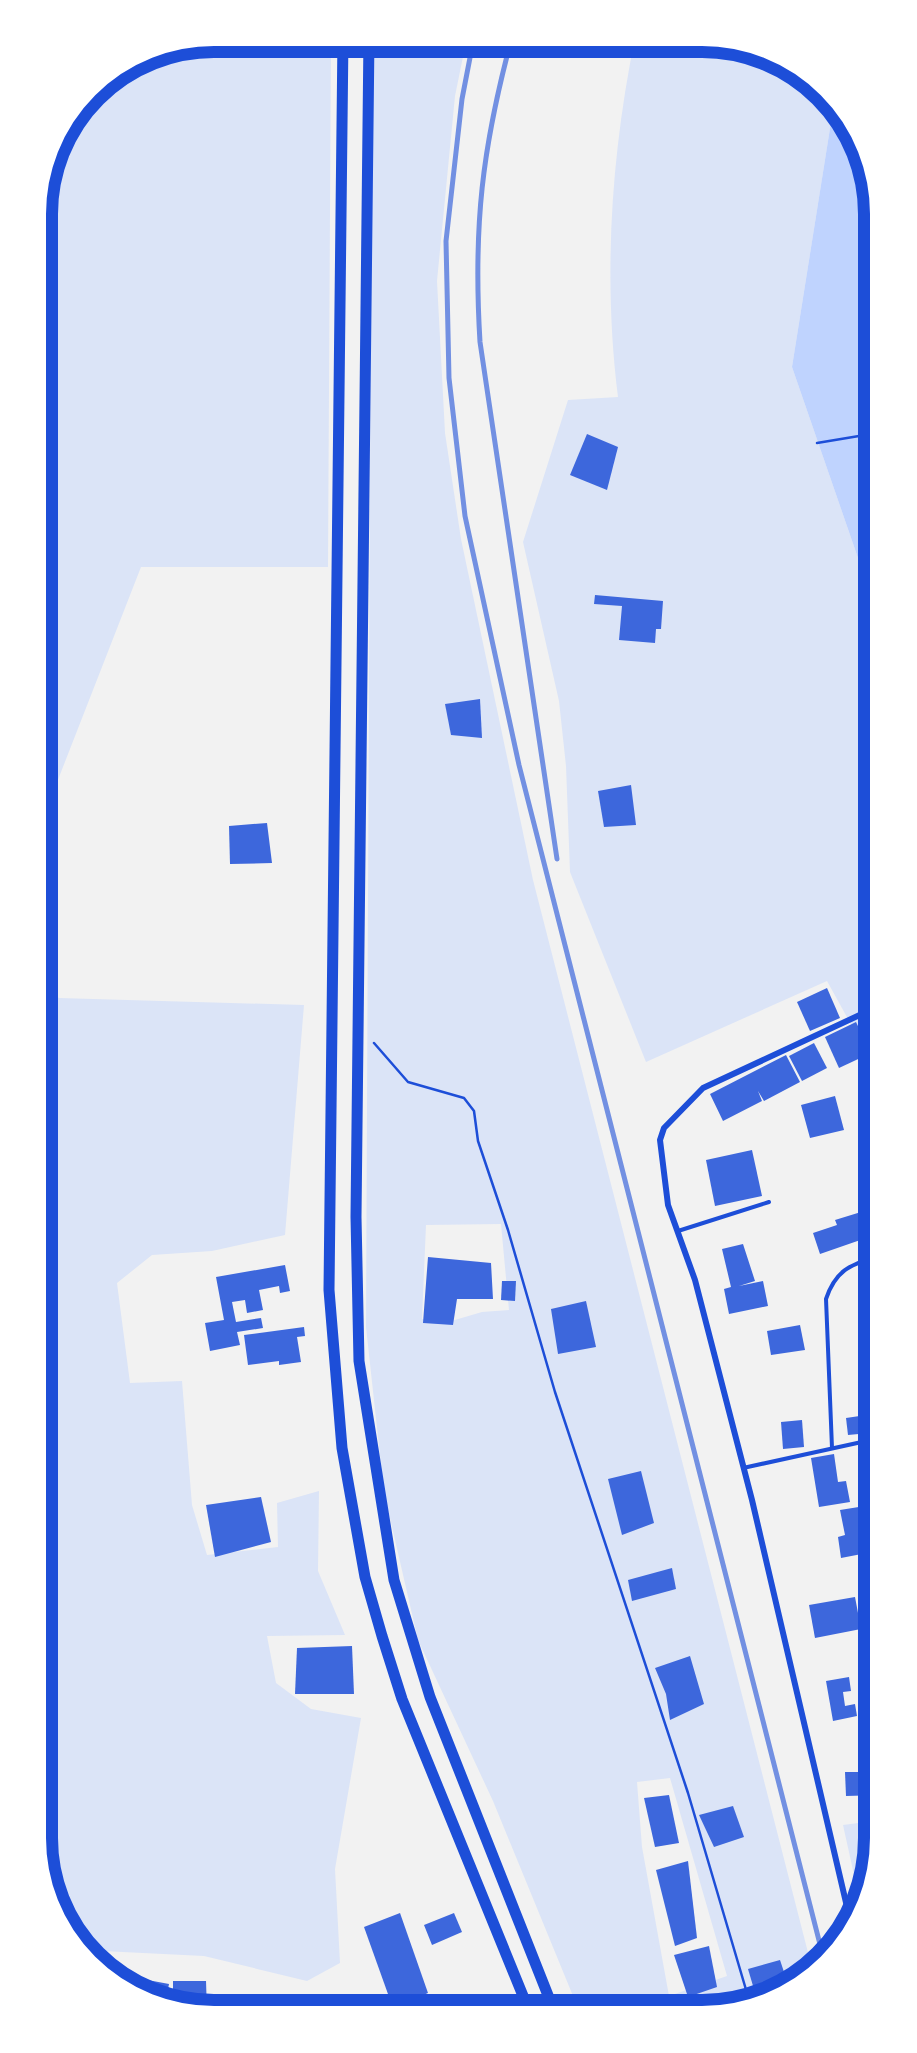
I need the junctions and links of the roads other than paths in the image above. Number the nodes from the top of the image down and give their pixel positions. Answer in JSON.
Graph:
{"nodes":[{"id":1,"x":343,"y":52,"type":"edge"},
{"id":2,"x":369,"y":52,"type":"edge"},
{"id":3,"x":865,"y":1013,"type":"edge"},
{"id":4,"x":769,"y":1202,"type":"dead end"},
{"id":5,"x":677,"y":1231,"type":"junction"},
{"id":6,"x":864,"y":1260,"type":"edge"},
{"id":7,"x":864,"y":1441,"type":"edge"},
{"id":8,"x":832,"y":1448,"type":"junction"},
{"id":9,"x":744,"y":1468,"type":"junction"},
{"id":10,"x":848,"y":1909,"type":"edge"},
{"id":11,"x":525,"y":2000,"type":"edge"},
{"id":12,"x":550,"y":2000,"type":"edge"}],
"edges":[{"from":1,"to":11,"type":"highway"},
{"from":2,"to":12,"type":"highway"},
{"from":3,"to":5,"type":"street"},
{"from":4,"to":5,"type":"lane"},
{"from":5,"to":9,"type":"street"},
{"from":6,"to":8,"type":"lane"},
{"from":7,"to":8,"type":"lane"},
{"from":8,"to":9,"type":"lane"},
{"from":9,"to":10,"type":"street"}]}
